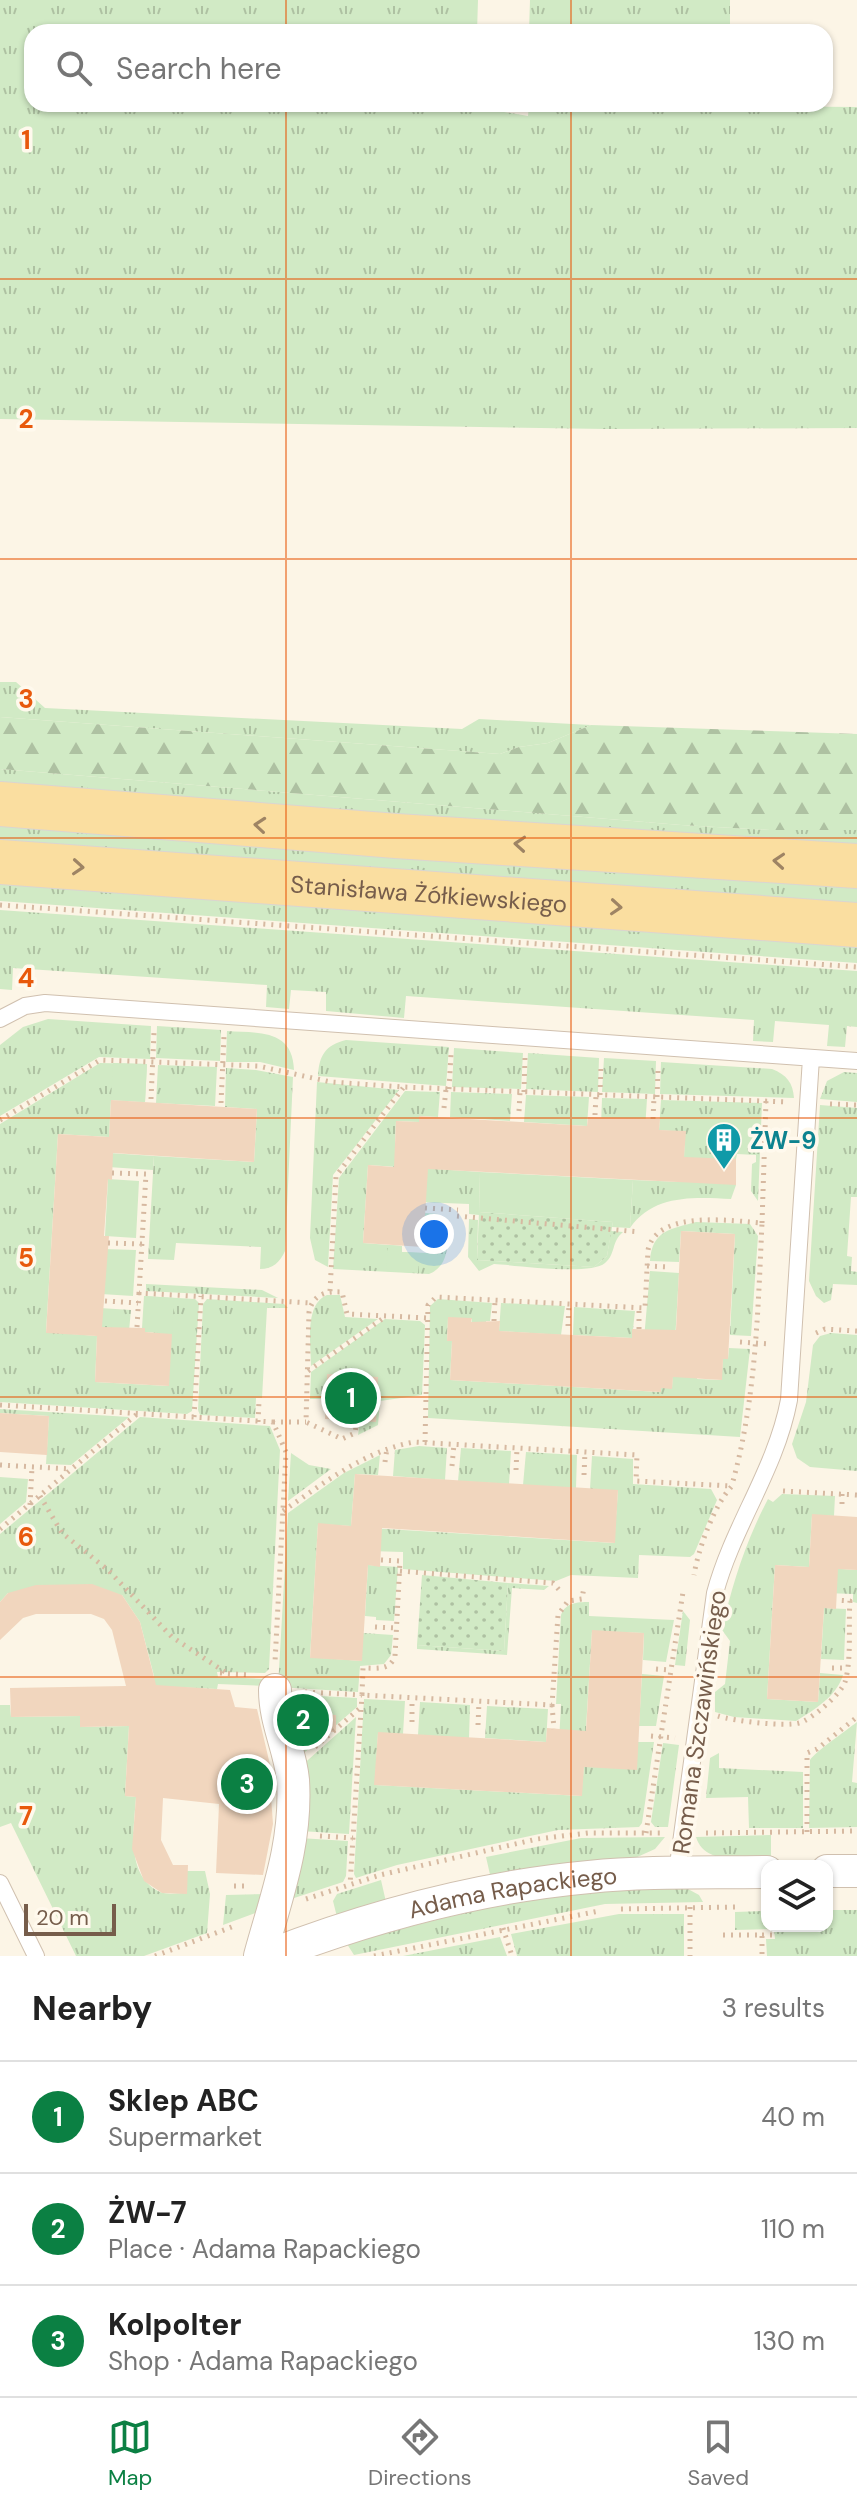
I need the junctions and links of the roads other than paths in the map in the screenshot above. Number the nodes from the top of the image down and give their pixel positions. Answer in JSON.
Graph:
{"nodes":[{"id":1,"x":0,"y":804,"type":"edge"},
{"id":2,"x":0,"y":862,"type":"edge"},
{"id":3,"x":857,"y":866,"type":"edge"},
{"id":4,"x":857,"y":925,"type":"edge"},
{"id":5,"x":0,"y":1019,"type":"edge"},
{"id":6,"x":811,"y":1058,"type":"junction"},
{"id":7,"x":857,"y":1061,"type":"edge"},
{"id":8,"x":275,"y":1690,"type":"road end"},
{"id":9,"x":833,"y":1871,"type":"edge"},
{"id":10,"x":857,"y":1871,"type":"edge"},
{"id":11,"x":677,"y":1872,"type":"junction"},
{"id":12,"x":761,"y":1872,"type":"edge"},
{"id":13,"x":0,"y":1883,"type":"edge"},
{"id":14,"x":36,"y":1956,"type":"edge"},
{"id":15,"x":260,"y":1956,"type":"edge"},
{"id":16,"x":268,"y":1956,"type":"edge"}],
"edges":[{"from":3,"to":1,"type":"main road","one_way":true},
{"from":2,"to":4,"type":"main road","name":"Stanisława Żółkiewskiego","one_way":true},
{"from":5,"to":6,"type":"lane"},
{"from":6,"to":7,"type":"lane"},
{"from":6,"to":11,"type":"lane","name":"Romana Szczawińskiego"},
{"from":8,"to":15,"type":"street"},
{"from":9,"to":10,"type":"street"},
{"from":11,"to":12,"type":"street","name":"Adama Rapackiego"},
{"from":11,"to":16,"type":"street","name":"Adama Rapackiego"},
{"from":13,"to":14,"type":"lane"}]}
